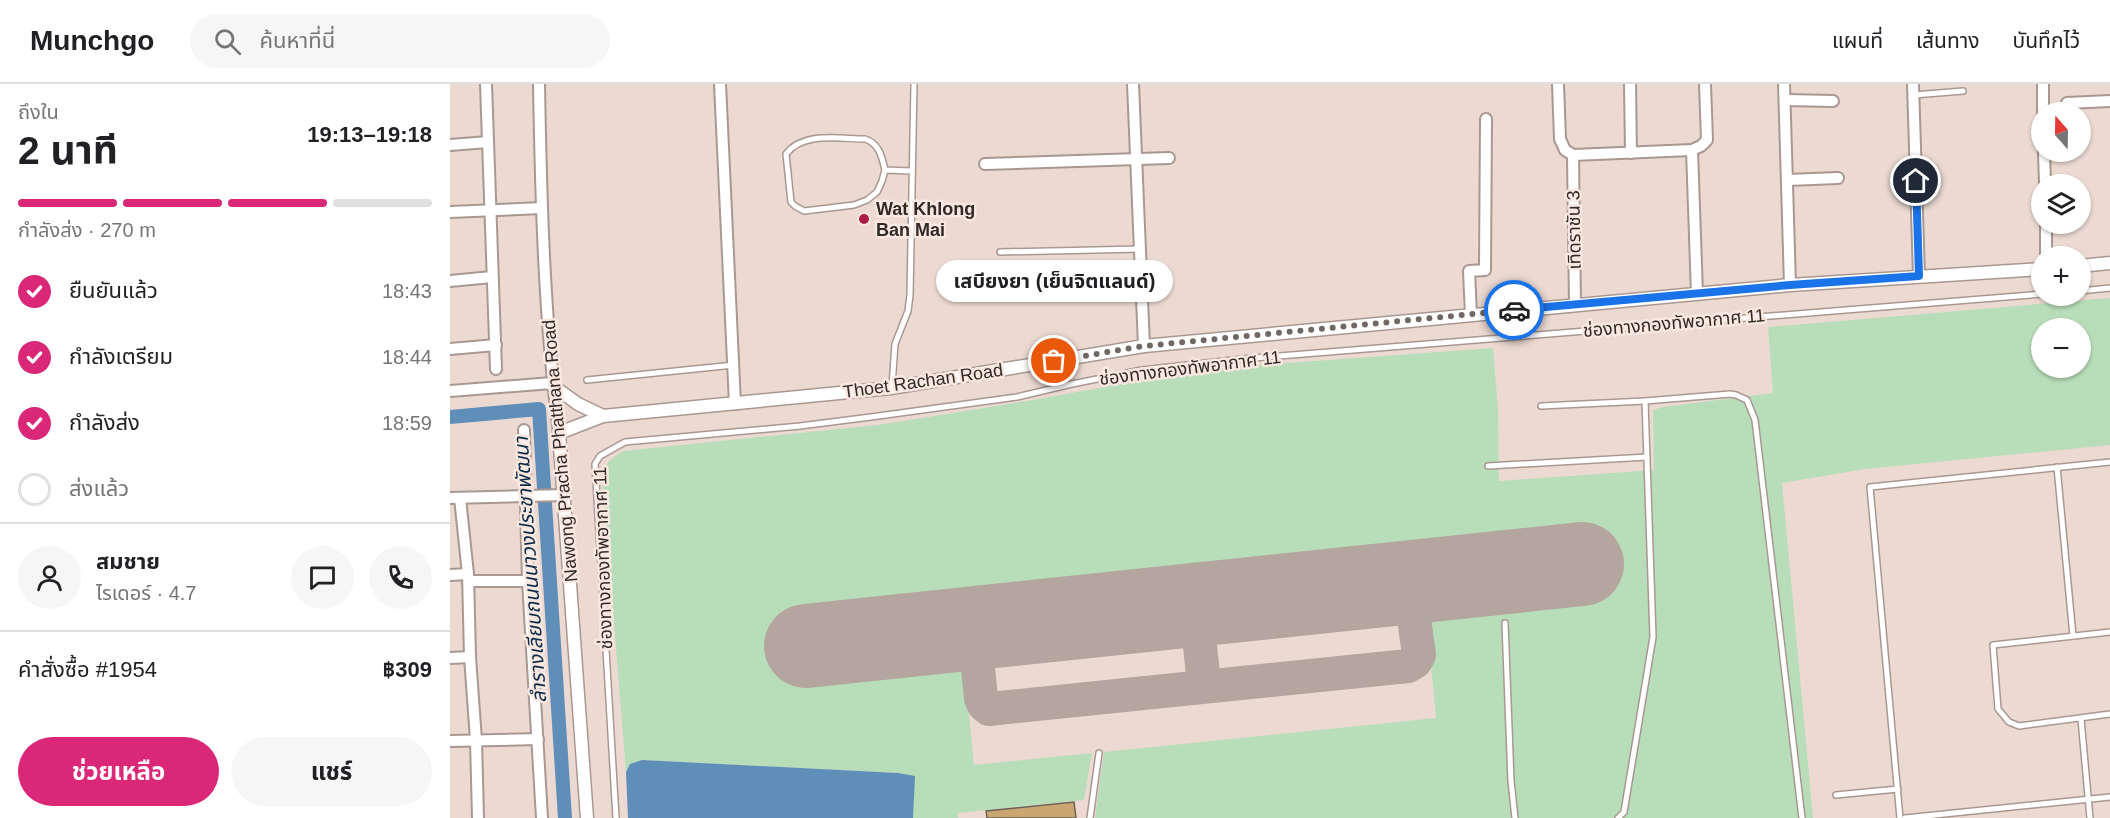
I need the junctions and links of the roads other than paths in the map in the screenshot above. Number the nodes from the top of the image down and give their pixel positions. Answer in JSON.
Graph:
{"nodes":[{"id":1,"x":486,"y":84,"type":"edge"},
{"id":2,"x":539,"y":84,"type":"edge"},
{"id":3,"x":720,"y":84,"type":"edge"},
{"id":4,"x":914,"y":84,"type":"edge"},
{"id":5,"x":1133,"y":84,"type":"edge"},
{"id":6,"x":1558,"y":84,"type":"edge"},
{"id":7,"x":1630,"y":84,"type":"edge"},
{"id":8,"x":1705,"y":84,"type":"edge"},
{"id":9,"x":1784,"y":84,"type":"edge"},
{"id":10,"x":2043,"y":84,"type":"edge"},
{"id":11,"x":1913,"y":89,"type":"edge"},
{"id":12,"x":1963,"y":91,"type":"dead end"},
{"id":13,"x":1785,"y":100,"type":"junction"},
{"id":14,"x":1833,"y":100,"type":"dead end"},
{"id":15,"x":2110,"y":101,"type":"edge"},
{"id":16,"x":2043,"y":102,"type":"edge"},
{"id":17,"x":2088,"y":102,"type":"edge"},
{"id":18,"x":1486,"y":119,"type":"dead end"},
{"id":19,"x":488,"y":142,"type":"junction"},
{"id":20,"x":450,"y":145,"type":"edge"},
{"id":21,"x":1692,"y":150,"type":"junction"},
{"id":22,"x":1631,"y":153,"type":"junction"},
{"id":23,"x":1573,"y":155,"type":"junction"},
{"id":24,"x":1169,"y":158,"type":"dead end"},
{"id":25,"x":1136,"y":159,"type":"junction"},
{"id":26,"x":986,"y":164,"type":"dead end"},
{"id":27,"x":885,"y":170,"type":"junction"},
{"id":28,"x":911,"y":171,"type":"junction"},
{"id":29,"x":1838,"y":178,"type":"dead end"},
{"id":30,"x":1787,"y":180,"type":"junction"},
{"id":31,"x":542,"y":208,"type":"junction"},
{"id":32,"x":490,"y":209,"type":"junction"},
{"id":33,"x":450,"y":212,"type":"edge"},
{"id":34,"x":1140,"y":249,"type":"junction"},
{"id":35,"x":1000,"y":252,"type":"dead end"},
{"id":36,"x":2110,"y":263,"type":"edge"},
{"id":37,"x":2091,"y":265,"type":"edge"},
{"id":38,"x":2031,"y":270,"type":"edge"},
{"id":39,"x":1919,"y":276,"type":"junction"},
{"id":40,"x":492,"y":277,"type":"junction"},
{"id":41,"x":450,"y":281,"type":"edge"},
{"id":42,"x":1790,"y":285,"type":"junction"},
{"id":43,"x":2110,"y":288,"type":"edge"},
{"id":44,"x":2091,"y":290,"type":"edge"},
{"id":45,"x":1697,"y":294,"type":"junction"},
{"id":46,"x":2031,"y":295,"type":"edge"},
{"id":47,"x":1575,"y":304,"type":"junction"},
{"id":48,"x":1471,"y":315,"type":"junction"},
{"id":49,"x":496,"y":345,"type":"junction"},
{"id":50,"x":1144,"y":346,"type":"junction"},
{"id":51,"x":450,"y":349,"type":"edge"},
{"id":52,"x":734,"y":365,"type":"junction"},
{"id":53,"x":496,"y":369,"type":"dead end"},
{"id":54,"x":587,"y":380,"type":"dead end"},
{"id":55,"x":553,"y":385,"type":"junction"},
{"id":56,"x":891,"y":388,"type":"junction"},
{"id":57,"x":450,"y":391,"type":"edge"},
{"id":58,"x":1645,"y":401,"type":"junction"},
{"id":59,"x":735,"y":404,"type":"junction"},
{"id":60,"x":1541,"y":406,"type":"dead end"},
{"id":61,"x":603,"y":416,"type":"junction"},
{"id":62,"x":524,"y":430,"type":"dead end"},
{"id":63,"x":559,"y":433,"type":"junction"},
{"id":64,"x":1647,"y":457,"type":"junction"},
{"id":65,"x":2110,"y":462,"type":"edge"},
{"id":66,"x":1488,"y":466,"type":"dead end"},
{"id":67,"x":2057,"y":467,"type":"junction"},
{"id":68,"x":559,"y":495,"type":"junction"},
{"id":69,"x":531,"y":496,"type":"junction"},
{"id":70,"x":455,"y":498,"type":"edge"},
{"id":71,"x":450,"y":575,"type":"edge"},
{"id":72,"x":469,"y":578,"type":"junction"},
{"id":73,"x":528,"y":581,"type":"junction"},
{"id":74,"x":1505,"y":623,"type":"dead end"},
{"id":75,"x":2110,"y":632,"type":"edge"},
{"id":76,"x":2073,"y":636,"type":"junction"},
{"id":77,"x":470,"y":657,"type":"junction"},
{"id":78,"x":450,"y":658,"type":"edge"},
{"id":79,"x":2110,"y":714,"type":"edge"},
{"id":80,"x":2081,"y":719,"type":"junction"},
{"id":81,"x":538,"y":739,"type":"junction"},
{"id":82,"x":476,"y":740,"type":"junction"},
{"id":83,"x":450,"y":741,"type":"edge"},
{"id":84,"x":1099,"y":753,"type":"dead end"},
{"id":85,"x":1898,"y":789,"type":"junction"},
{"id":86,"x":1836,"y":795,"type":"dead end"},
{"id":87,"x":2110,"y":797,"type":"edge"},
{"id":88,"x":2088,"y":799,"type":"junction"},
{"id":89,"x":478,"y":818,"type":"edge"},
{"id":90,"x":542,"y":818,"type":"edge"},
{"id":91,"x":587,"y":818,"type":"edge"},
{"id":92,"x":616,"y":818,"type":"edge"},
{"id":93,"x":1090,"y":818,"type":"edge"},
{"id":94,"x":1515,"y":818,"type":"edge"},
{"id":95,"x":1618,"y":818,"type":"edge"},
{"id":96,"x":1802,"y":818,"type":"edge"},
{"id":97,"x":1900,"y":818,"type":"edge"},
{"id":98,"x":1905,"y":818,"type":"edge"},
{"id":99,"x":2090,"y":818,"type":"edge"}],
"edges":[{"from":1,"to":19,"type":"street"},
{"from":2,"to":31,"type":"street","name":"Nawong Pracha Phatthana Road"},
{"from":3,"to":52,"type":"street"},
{"from":4,"to":28,"type":"lane"},
{"from":5,"to":25,"type":"street"},
{"from":6,"to":23,"type":"street"},
{"from":7,"to":22,"type":"street"},
{"from":8,"to":21,"type":"street"},
{"from":9,"to":13,"type":"street"},
{"from":10,"to":16,"type":"street"},
{"from":11,"to":12,"type":"lane"},
{"from":11,"to":39,"type":"street"},
{"from":13,"to":14,"type":"street"},
{"from":13,"to":30,"type":"street"},
{"from":15,"to":17,"type":"street"},
{"from":18,"to":48,"type":"street"},
{"from":19,"to":20,"type":"street"},
{"from":19,"to":32,"type":"street"},
{"from":21,"to":22,"type":"street"},
{"from":21,"to":45,"type":"street"},
{"from":22,"to":23,"type":"street"},
{"from":23,"to":47,"type":"street","name":"เทิดราชัน 3"},
{"from":24,"to":25,"type":"street"},
{"from":25,"to":26,"type":"street"},
{"from":25,"to":34,"type":"street"},
{"from":27,"to":27,"type":"lane"},
{"from":27,"to":28,"type":"lane"},
{"from":28,"to":56,"type":"lane"},
{"from":29,"to":30,"type":"street"},
{"from":30,"to":42,"type":"street"},
{"from":31,"to":32,"type":"street"},
{"from":31,"to":55,"type":"street","name":"Nawong Pracha Phatthana Road"},
{"from":32,"to":33,"type":"street"},
{"from":32,"to":40,"type":"street"},
{"from":34,"to":35,"type":"lane"},
{"from":34,"to":50,"type":"street"},
{"from":36,"to":37,"type":"street"},
{"from":38,"to":39,"type":"street","name":"Thoet Rachan Road"},
{"from":39,"to":42,"type":"street","name":"Thoet Rachan Road"},
{"from":40,"to":41,"type":"street"},
{"from":40,"to":49,"type":"street"},
{"from":42,"to":45,"type":"street","name":"Thoet Rachan Road"},
{"from":43,"to":44,"type":"lane"},
{"from":45,"to":47,"type":"street","name":"Thoet Rachan Road"},
{"from":46,"to":92,"type":"lane","name":"ช่องทางกองทัพอากาศ 11"},
{"from":47,"to":48,"type":"street","name":"Thoet Rachan Road"},
{"from":48,"to":50,"type":"street","name":"Thoet Rachan Road"},
{"from":49,"to":51,"type":"street"},
{"from":49,"to":53,"type":"street"},
{"from":50,"to":56,"type":"street","name":"Thoet Rachan Road"},
{"from":52,"to":54,"type":"lane"},
{"from":52,"to":59,"type":"street"},
{"from":55,"to":57,"type":"street"},
{"from":55,"to":61,"type":"street"},
{"from":55,"to":63,"type":"street","name":"Nawong Pracha Phatthana Road"},
{"from":56,"to":59,"type":"street","name":"Thoet Rachan Road"},
{"from":58,"to":60,"type":"lane"},
{"from":58,"to":64,"type":"lane"},
{"from":58,"to":96,"type":"lane"},
{"from":59,"to":61,"type":"street","name":"Thoet Rachan Road"},
{"from":61,"to":63,"type":"street","name":"Thoet Rachan Road"},
{"from":62,"to":69,"type":"street"},
{"from":63,"to":68,"type":"street","name":"Nawong Pracha Phatthana Road"},
{"from":64,"to":66,"type":"lane"},
{"from":64,"to":95,"type":"lane"},
{"from":65,"to":67,"type":"lane"},
{"from":67,"to":76,"type":"lane"},
{"from":67,"to":85,"type":"lane"},
{"from":68,"to":69,"type":"street"},
{"from":68,"to":91,"type":"street","name":"Nawong Pracha Phatthana Road"},
{"from":69,"to":70,"type":"street"},
{"from":69,"to":73,"type":"street"},
{"from":70,"to":72,"type":"street"},
{"from":71,"to":72,"type":"street"},
{"from":72,"to":73,"type":"street"},
{"from":72,"to":77,"type":"street"},
{"from":73,"to":81,"type":"street"},
{"from":74,"to":94,"type":"lane"},
{"from":75,"to":76,"type":"lane"},
{"from":76,"to":80,"type":"lane"},
{"from":77,"to":78,"type":"street"},
{"from":77,"to":82,"type":"street"},
{"from":79,"to":80,"type":"lane"},
{"from":80,"to":88,"type":"lane"},
{"from":81,"to":82,"type":"street"},
{"from":81,"to":90,"type":"street"},
{"from":82,"to":83,"type":"street"},
{"from":82,"to":89,"type":"street"},
{"from":84,"to":93,"type":"lane"},
{"from":85,"to":86,"type":"lane"},
{"from":85,"to":97,"type":"lane"},
{"from":87,"to":88,"type":"lane"},
{"from":88,"to":98,"type":"lane"},
{"from":88,"to":99,"type":"lane"}]}
